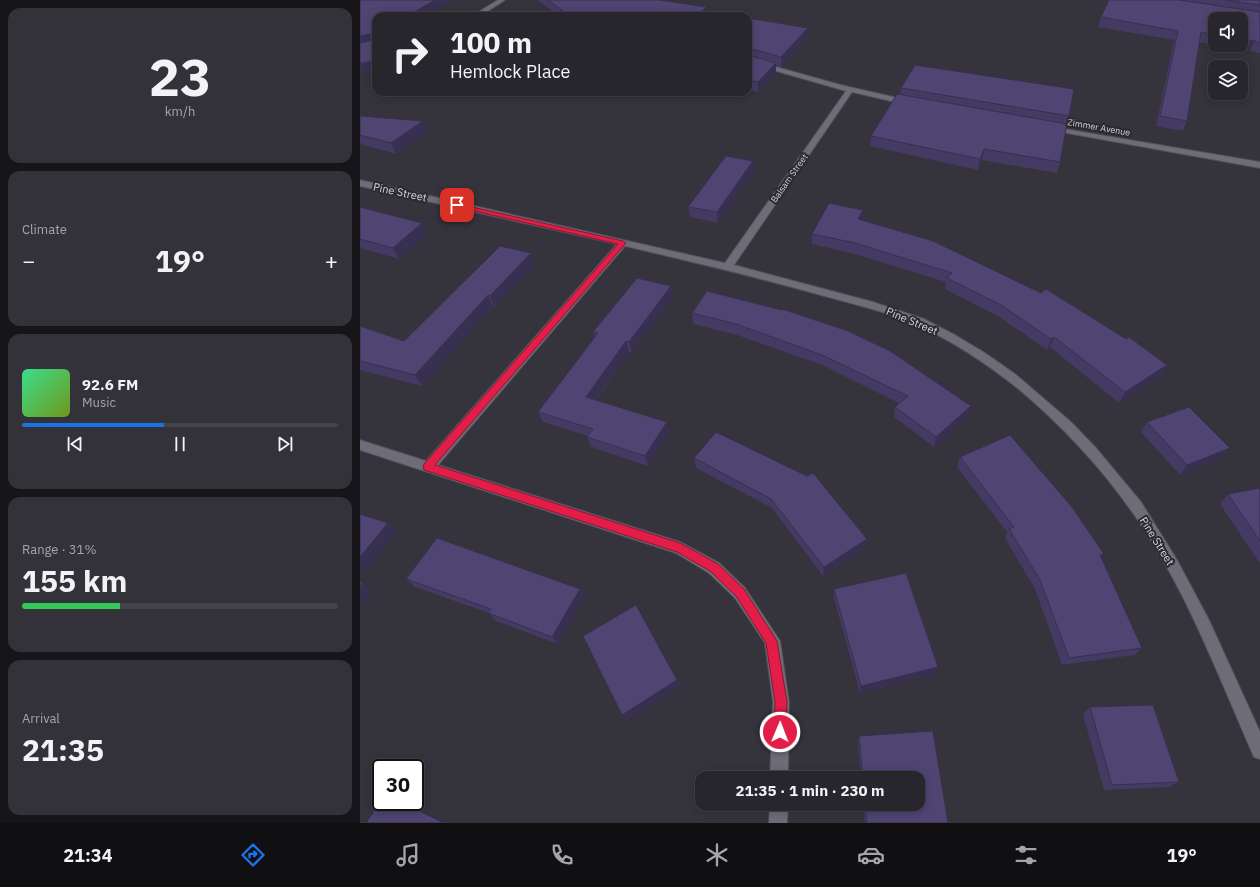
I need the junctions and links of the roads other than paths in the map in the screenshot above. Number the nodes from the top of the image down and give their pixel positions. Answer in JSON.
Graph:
{"nodes":[{"id":1,"x":502,"y":0,"type":"edge"},
{"id":2,"x":484,"y":12,"type":"edge"},
{"id":3,"x":752,"y":62,"type":"edge"},
{"id":4,"x":850,"y":90,"type":"junction"},
{"id":5,"x":914,"y":104,"type":"edge"},
{"id":6,"x":1045,"y":127,"type":"edge"},
{"id":7,"x":1260,"y":165,"type":"edge"},
{"id":8,"x":360,"y":183,"type":"edge"},
{"id":9,"x":623,"y":243,"type":"junction"},
{"id":10,"x":728,"y":266,"type":"junction"},
{"id":11,"x":361,"y":447,"type":"edge"},
{"id":12,"x":428,"y":467,"type":"junction"},
{"id":13,"x":1260,"y":750,"type":"edge"},
{"id":14,"x":779,"y":771,"type":"edge"},
{"id":15,"x":779,"y":811,"type":"edge"},
{"id":16,"x":778,"y":823,"type":"edge"}],
"edges":[{"from":1,"to":2,"type":"street"},
{"from":3,"to":4,"type":"street"},
{"from":4,"to":5,"type":"street"},
{"from":4,"to":10,"type":"street","name":"Balsam Street"},
{"from":6,"to":7,"type":"street","name":"Zimmer Avenue"},
{"from":8,"to":9,"type":"street","name":"Pine Street"},
{"from":9,"to":10,"type":"street","name":"Pine Street"},
{"from":9,"to":12,"type":"street"},
{"from":10,"to":13,"type":"street","name":"Pine Street"},
{"from":11,"to":12,"type":"street"},
{"from":12,"to":14,"type":"street"},
{"from":15,"to":16,"type":"street"}]}
